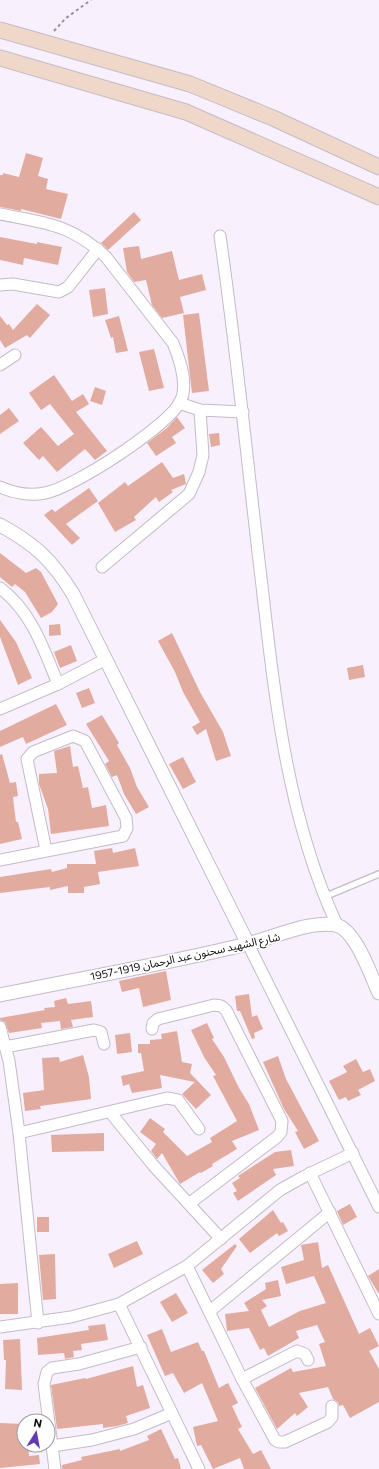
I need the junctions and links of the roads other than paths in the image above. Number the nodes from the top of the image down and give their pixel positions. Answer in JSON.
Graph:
{"nodes":[{"id":1,"x":0,"y":30,"type":"edge"},
{"id":2,"x":0,"y":58,"type":"edge"},
{"id":3,"x":379,"y":167,"type":"edge"},
{"id":4,"x":379,"y":198,"type":"edge"},
{"id":5,"x":0,"y":214,"type":"edge"},
{"id":6,"x":220,"y":236,"type":"dead end"},
{"id":7,"x":98,"y":249,"type":"junction"},
{"id":8,"x":0,"y":285,"type":"edge"},
{"id":9,"x":15,"y":355,"type":"dead end"},
{"id":10,"x":0,"y":364,"type":"edge"},
{"id":11,"x":180,"y":403,"type":"junction"},
{"id":12,"x":200,"y":410,"type":"junction"},
{"id":13,"x":243,"y":412,"type":"junction"},
{"id":14,"x":0,"y":486,"type":"edge"},
{"id":15,"x":0,"y":525,"type":"edge"},
{"id":16,"x":102,"y":567,"type":"dead end"},
{"id":17,"x":0,"y":588,"type":"edge"},
{"id":18,"x":106,"y":659,"type":"junction"},
{"id":19,"x":58,"y":684,"type":"junction"},
{"id":20,"x":0,"y":709,"type":"edge"},
{"id":21,"x":46,"y":850,"type":"junction"},
{"id":22,"x":0,"y":860,"type":"edge"},
{"id":23,"x":379,"y":874,"type":"edge"},
{"id":24,"x":324,"y":897,"type":"junction"},
{"id":25,"x":337,"y":925,"type":"junction"},
{"id":26,"x":248,"y":944,"type":"junction"},
{"id":27,"x":379,"y":993,"type":"edge"},
{"id":28,"x":0,"y":995,"type":"edge"},
{"id":29,"x":0,"y":1027,"type":"edge"},
{"id":30,"x":152,"y":1029,"type":"dead end"},
{"id":31,"x":104,"y":1044,"type":"dead end"},
{"id":32,"x":5,"y":1046,"type":"junction"},
{"id":33,"x":110,"y":1112,"type":"junction"},
{"id":34,"x":199,"y":1129,"type":"dead end"},
{"id":35,"x":19,"y":1133,"type":"junction"},
{"id":36,"x":352,"y":1152,"type":"junction"},
{"id":37,"x":310,"y":1173,"type":"junction"},
{"id":38,"x":190,"y":1203,"type":"junction"},
{"id":39,"x":379,"y":1207,"type":"edge"},
{"id":40,"x":330,"y":1212,"type":"junction"},
{"id":41,"x":221,"y":1239,"type":"junction"},
{"id":42,"x":187,"y":1266,"type":"junction"},
{"id":43,"x":119,"y":1304,"type":"junction"},
{"id":44,"x":210,"y":1311,"type":"junction"},
{"id":45,"x":379,"y":1314,"type":"edge"},
{"id":46,"x":38,"y":1322,"type":"junction"},
{"id":47,"x":0,"y":1327,"type":"edge"},
{"id":48,"x":141,"y":1347,"type":"junction"},
{"id":49,"x":308,"y":1360,"type":"dead end"},
{"id":50,"x":242,"y":1379,"type":"junction"},
{"id":51,"x":332,"y":1406,"type":"dead end"},
{"id":52,"x":48,"y":1413,"type":"edge"},
{"id":53,"x":172,"y":1413,"type":"junction"},
{"id":54,"x":56,"y":1445,"type":"edge"},
{"id":55,"x":53,"y":1453,"type":"edge"},
{"id":56,"x":55,"y":1469,"type":"edge"},
{"id":57,"x":199,"y":1469,"type":"edge"}],
"edges":[{"from":1,"to":3,"type":"main road"},
{"from":2,"to":4,"type":"main road"},
{"from":5,"to":7,"type":"street"},
{"from":6,"to":13,"type":"street"},
{"from":7,"to":8,"type":"street"},
{"from":7,"to":11,"type":"street"},
{"from":9,"to":10,"type":"street"},
{"from":11,"to":12,"type":"street"},
{"from":11,"to":14,"type":"street"},
{"from":12,"to":13,"type":"street"},
{"from":12,"to":16,"type":"street"},
{"from":13,"to":24,"type":"street"},
{"from":15,"to":18,"type":"street"},
{"from":17,"to":19,"type":"street"},
{"from":18,"to":19,"type":"street"},
{"from":18,"to":26,"type":"street"},
{"from":19,"to":20,"type":"street"},
{"from":21,"to":21,"type":"street"},
{"from":21,"to":22,"type":"street"},
{"from":23,"to":24,"type":"lane"},
{"from":24,"to":25,"type":"street"},
{"from":25,"to":26,"type":"street","name":"شارع الشهيد سحنون عبد الرحمان 1919-1957"},
{"from":25,"to":27,"type":"street"},
{"from":26,"to":28,"type":"street","name":"شارع الشهيد سحنون عبد الرحمان 1919-1957"},
{"from":26,"to":36,"type":"street"},
{"from":29,"to":32,"type":"street"},
{"from":30,"to":38,"type":"street"},
{"from":31,"to":32,"type":"street"},
{"from":32,"to":35,"type":"street"},
{"from":33,"to":34,"type":"street"},
{"from":33,"to":35,"type":"street"},
{"from":33,"to":38,"type":"street"},
{"from":35,"to":46,"type":"street"},
{"from":36,"to":37,"type":"street"},
{"from":36,"to":39,"type":"street"},
{"from":37,"to":40,"type":"street"},
{"from":37,"to":41,"type":"street"},
{"from":38,"to":41,"type":"street"},
{"from":40,"to":44,"type":"street"},
{"from":40,"to":45,"type":"street"},
{"from":41,"to":42,"type":"street"},
{"from":42,"to":43,"type":"street"},
{"from":42,"to":44,"type":"street"},
{"from":43,"to":46,"type":"street"},
{"from":43,"to":48,"type":"street"},
{"from":44,"to":50,"type":"street"},
{"from":46,"to":47,"type":"street"},
{"from":48,"to":52,"type":"street"},
{"from":48,"to":53,"type":"street"},
{"from":49,"to":50,"type":"street"},
{"from":50,"to":51,"type":"street"},
{"from":53,"to":54,"type":"street"},
{"from":53,"to":57,"type":"street"},
{"from":55,"to":56,"type":"street"}]}
